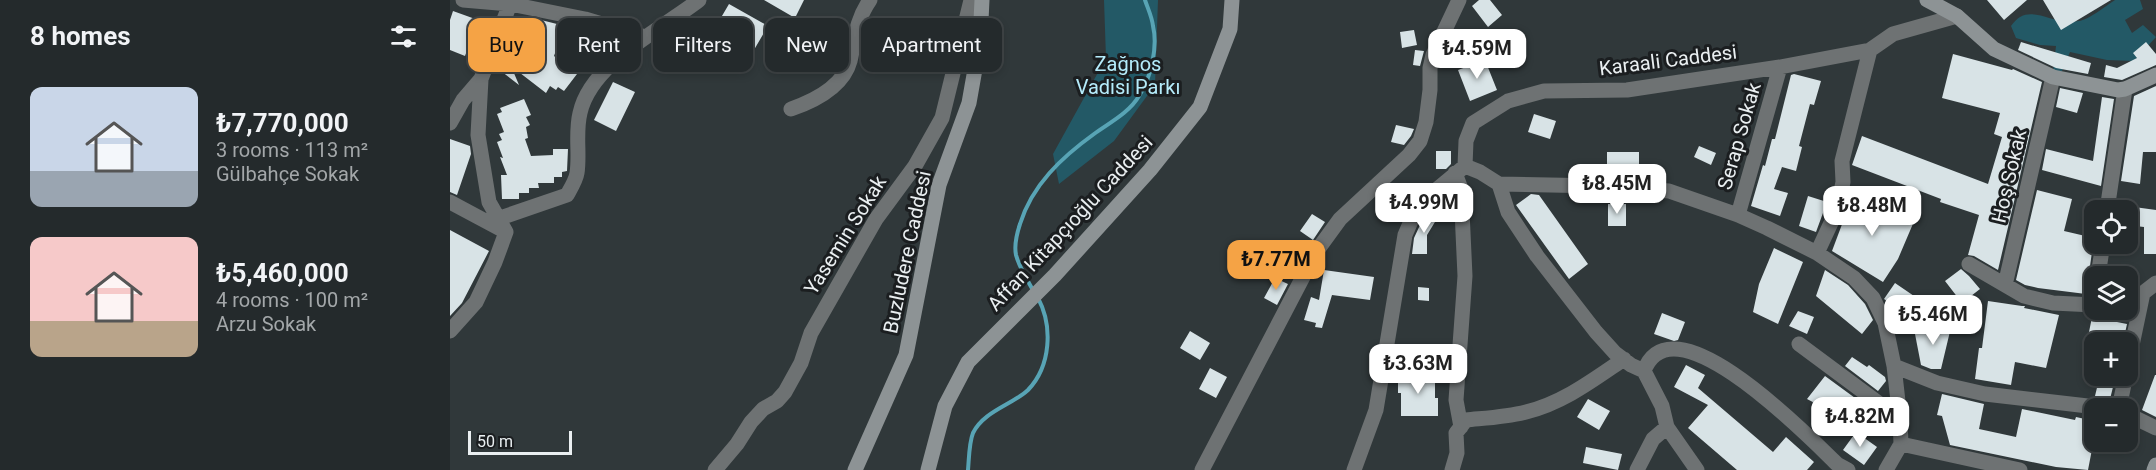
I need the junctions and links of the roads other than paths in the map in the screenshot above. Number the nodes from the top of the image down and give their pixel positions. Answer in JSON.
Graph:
{"nodes":[{"id":1,"x":463,"y":0,"type":"edge"},
{"id":2,"x":699,"y":0,"type":"edge"},
{"id":3,"x":870,"y":0,"type":"edge"},
{"id":4,"x":971,"y":0,"type":"edge"},
{"id":5,"x":982,"y":0,"type":"edge"},
{"id":6,"x":1232,"y":0,"type":"edge"},
{"id":7,"x":1459,"y":0,"type":"edge"},
{"id":8,"x":1927,"y":0,"type":"edge"},
{"id":9,"x":510,"y":4,"type":"junction"},
{"id":10,"x":1957,"y":16,"type":"junction"},
{"id":11,"x":645,"y":37,"type":"junction"},
{"id":12,"x":1870,"y":50,"type":"junction"},
{"id":13,"x":1780,"y":67,"type":"junction"},
{"id":14,"x":2156,"y":75,"type":"edge"},
{"id":15,"x":2053,"y":77,"type":"junction"},
{"id":16,"x":481,"y":79,"type":"junction"},
{"id":17,"x":2125,"y":89,"type":"junction"},
{"id":18,"x":791,"y":109,"type":"dead end"},
{"id":19,"x":450,"y":123,"type":"edge"},
{"id":20,"x":1460,"y":169,"type":"junction"},
{"id":21,"x":1499,"y":184,"type":"junction"},
{"id":22,"x":2109,"y":200,"type":"edge"},
{"id":23,"x":450,"y":202,"type":"edge"},
{"id":24,"x":1738,"y":215,"type":"junction"},
{"id":25,"x":503,"y":225,"type":"junction"},
{"id":26,"x":1817,"y":253,"type":"junction"},
{"id":27,"x":1970,"y":264,"type":"dead end"},
{"id":28,"x":2156,"y":283,"type":"edge"},
{"id":29,"x":2005,"y":285,"type":"junction"},
{"id":30,"x":2143,"y":293,"type":"junction"},
{"id":31,"x":2138,"y":295,"type":"edge"},
{"id":32,"x":2084,"y":304,"type":"edge"},
{"id":33,"x":450,"y":331,"type":"edge"},
{"id":34,"x":2135,"y":332,"type":"edge"},
{"id":35,"x":1799,"y":344,"type":"dead end"},
{"id":36,"x":1624,"y":359,"type":"junction"},
{"id":37,"x":1894,"y":366,"type":"junction"},
{"id":38,"x":1644,"y":371,"type":"junction"},
{"id":39,"x":2084,"y":406,"type":"edge"},
{"id":40,"x":1900,"y":419,"type":"junction"},
{"id":41,"x":2138,"y":419,"type":"edge"},
{"id":42,"x":1461,"y":427,"type":"junction"},
{"id":43,"x":1667,"y":427,"type":"junction"},
{"id":44,"x":2156,"y":428,"type":"edge"},
{"id":45,"x":1901,"y":444,"type":"junction"},
{"id":46,"x":2156,"y":465,"type":"edge"},
{"id":47,"x":715,"y":470,"type":"edge"},
{"id":48,"x":855,"y":470,"type":"edge"},
{"id":49,"x":928,"y":470,"type":"edge"},
{"id":50,"x":1202,"y":470,"type":"edge"},
{"id":51,"x":1354,"y":470,"type":"edge"},
{"id":52,"x":1452,"y":470,"type":"edge"},
{"id":53,"x":1637,"y":470,"type":"edge"},
{"id":54,"x":1696,"y":470,"type":"edge"},
{"id":55,"x":1848,"y":470,"type":"edge"},
{"id":56,"x":1886,"y":470,"type":"edge"},
{"id":57,"x":2020,"y":470,"type":"edge"},
{"id":58,"x":2154,"y":470,"type":"edge"}],
"edges":[{"from":1,"to":9,"type":"street"},
{"from":2,"to":11,"type":"street"},
{"from":3,"to":18,"type":"street"},
{"from":4,"to":47,"type":"street","name":"Yasemin Sokak"},
{"from":5,"to":48,"type":"street","name":"Buzludere Caddesi"},
{"from":6,"to":49,"type":"street","name":"Affan Kitapçıoğlu Caddesi"},
{"from":7,"to":50,"type":"street"},
{"from":8,"to":10,"type":"street"},
{"from":9,"to":11,"type":"street"},
{"from":9,"to":16,"type":"street"},
{"from":10,"to":12,"type":"street","name":"Karaali Caddesi"},
{"from":10,"to":15,"type":"street"},
{"from":11,"to":25,"type":"street"},
{"from":12,"to":13,"type":"street","name":"Karaali Caddesi"},
{"from":12,"to":26,"type":"street"},
{"from":13,"to":20,"type":"street","name":"Karaali Caddesi"},
{"from":13,"to":24,"type":"street","name":"Serap Sokak"},
{"from":14,"to":17,"type":"street"},
{"from":15,"to":17,"type":"street"},
{"from":15,"to":29,"type":"street","name":"Hoş Sokak"},
{"from":16,"to":19,"type":"street"},
{"from":16,"to":25,"type":"street"},
{"from":17,"to":22,"type":"street"},
{"from":20,"to":21,"type":"street"},
{"from":20,"to":42,"type":"street","name":"Karaali Caddesi"},
{"from":20,"to":51,"type":"street"},
{"from":21,"to":24,"type":"street"},
{"from":21,"to":36,"type":"street"},
{"from":23,"to":25,"type":"street"},
{"from":24,"to":26,"type":"street"},
{"from":25,"to":33,"type":"street"},
{"from":26,"to":37,"type":"street"},
{"from":27,"to":29,"type":"street"},
{"from":28,"to":30,"type":"street"},
{"from":29,"to":32,"type":"street"},
{"from":30,"to":31,"type":"street"},
{"from":30,"to":34,"type":"street"},
{"from":35,"to":40,"type":"street"},
{"from":36,"to":38,"type":"street"},
{"from":36,"to":42,"type":"street"},
{"from":37,"to":39,"type":"street"},
{"from":37,"to":40,"type":"street"},
{"from":38,"to":43,"type":"street"},
{"from":38,"to":55,"type":"street"},
{"from":40,"to":45,"type":"street"},
{"from":41,"to":44,"type":"street"},
{"from":42,"to":52,"type":"street","name":"Karaali Caddesi"},
{"from":43,"to":53,"type":"street"},
{"from":43,"to":54,"type":"street"},
{"from":45,"to":56,"type":"street"},
{"from":45,"to":57,"type":"street"},
{"from":46,"to":58,"type":"street"}]}
